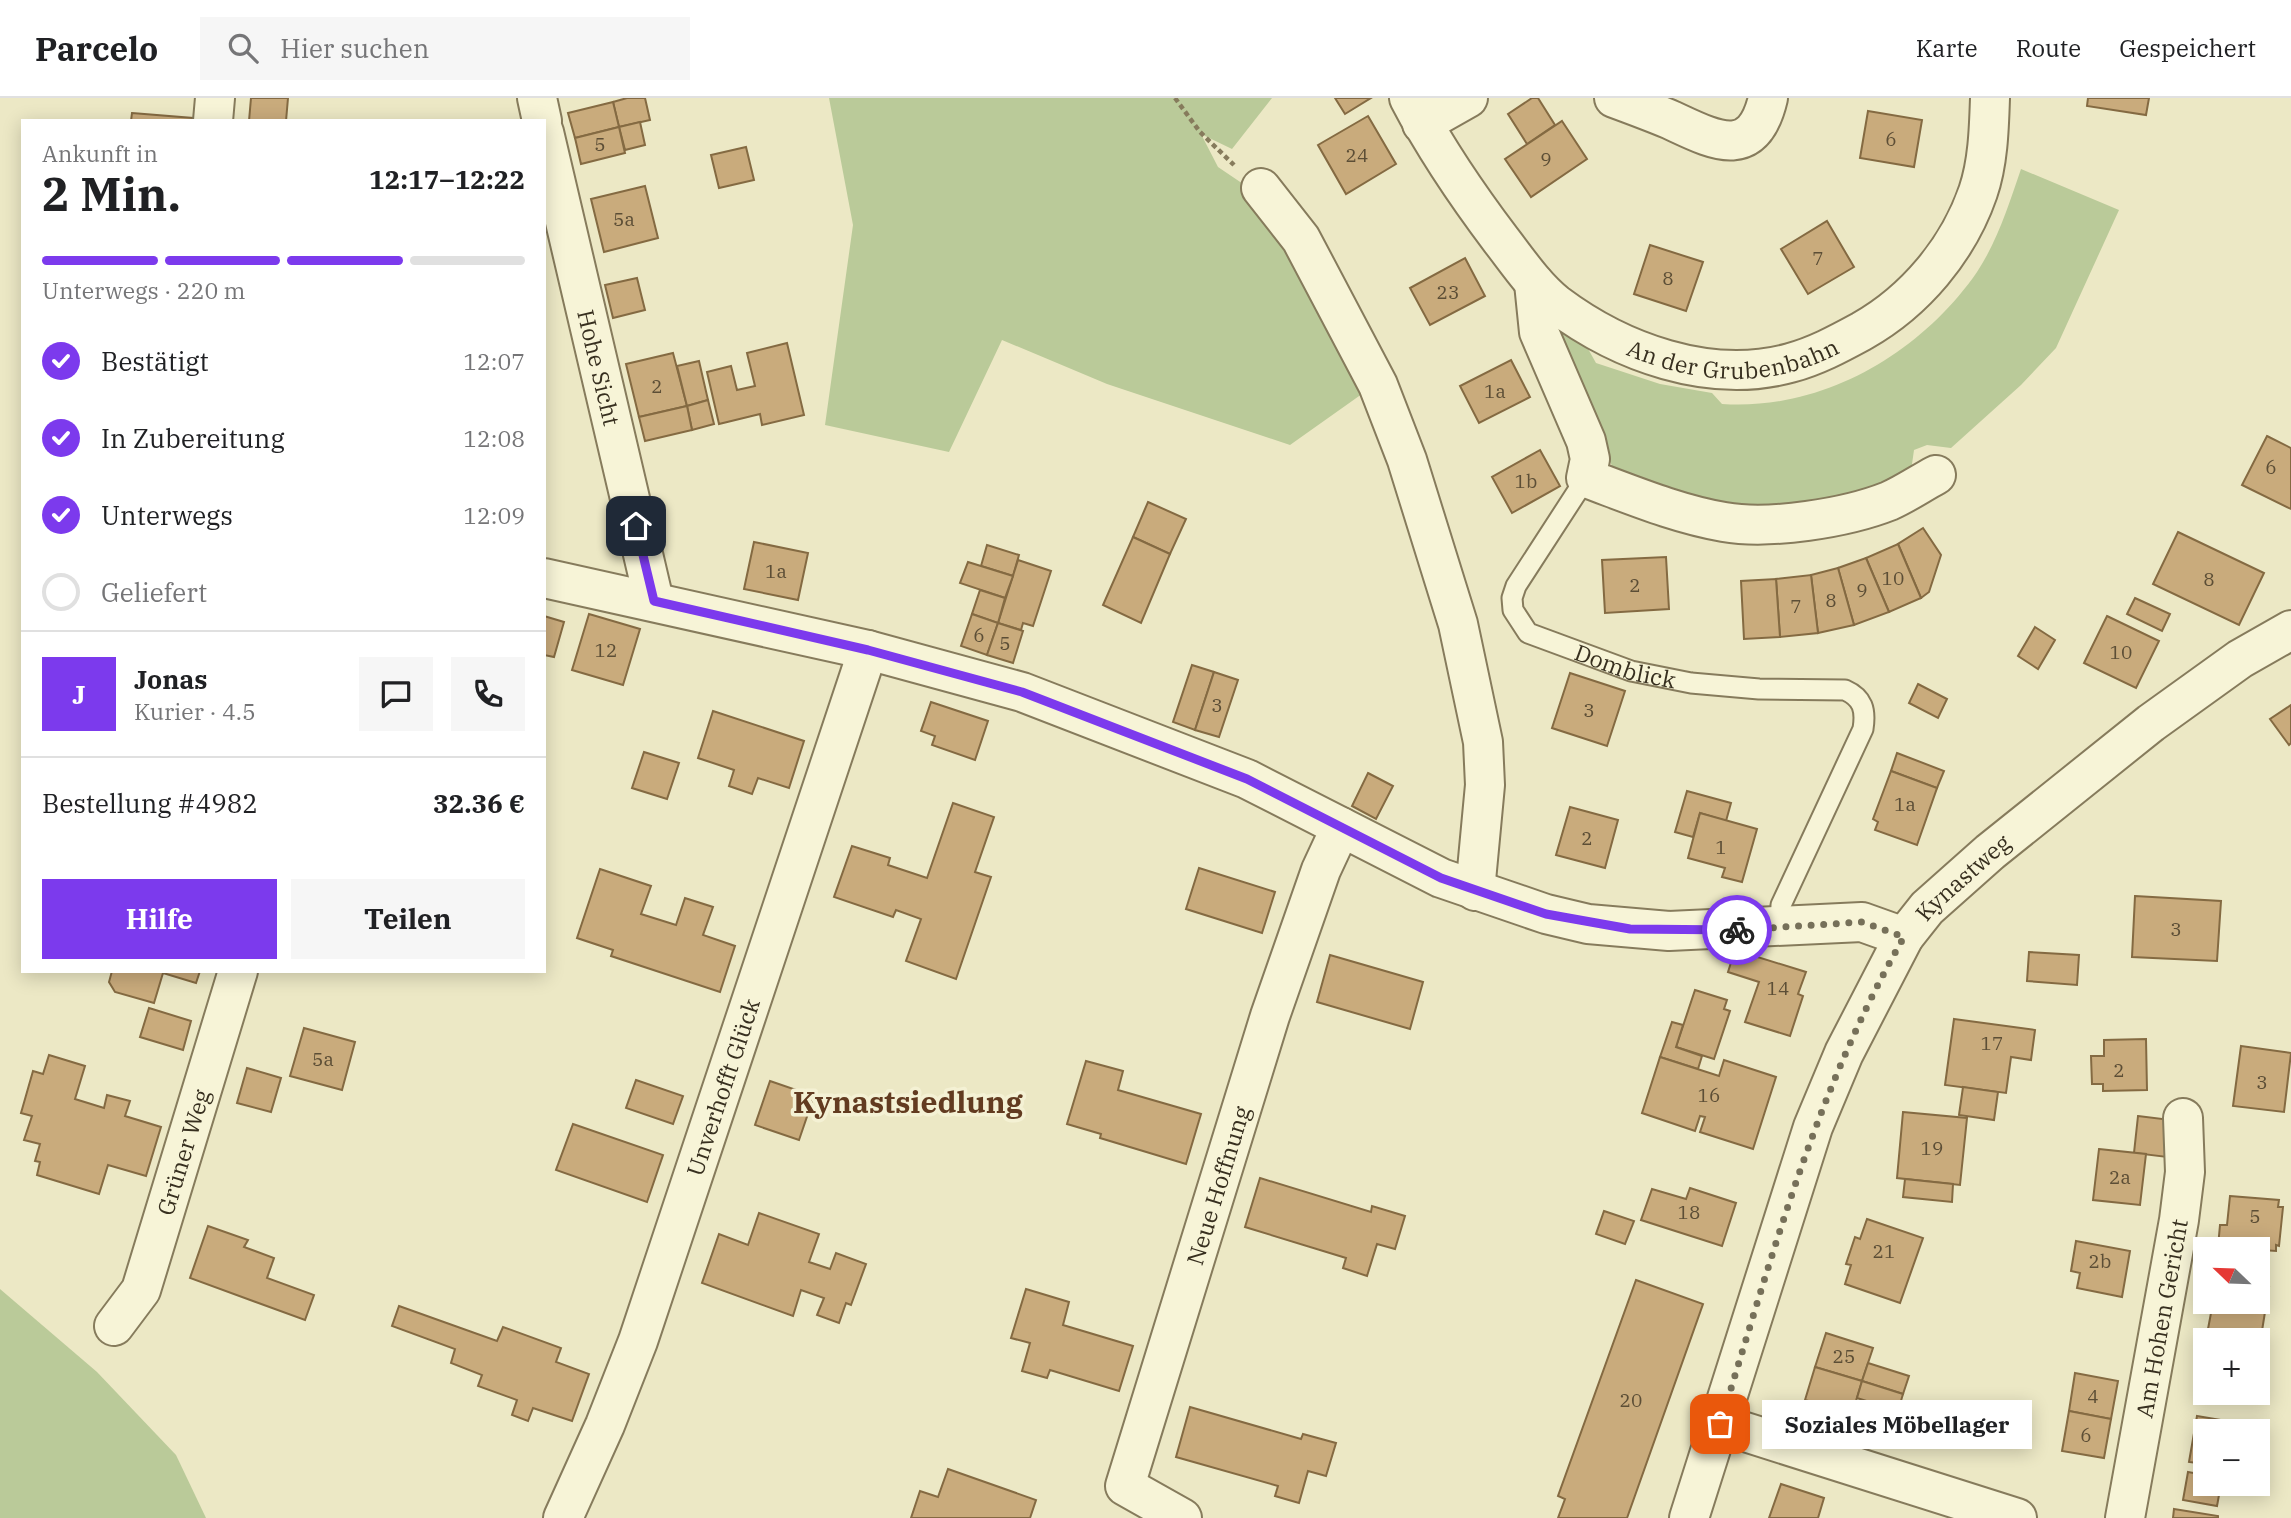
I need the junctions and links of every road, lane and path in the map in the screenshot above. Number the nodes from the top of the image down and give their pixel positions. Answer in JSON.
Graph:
{"nodes":[{"id":1,"x":215,"y":98,"type":"edge"},
{"id":2,"x":537,"y":98,"type":"edge"},
{"id":3,"x":1175,"y":98,"type":"edge"},
{"id":4,"x":1468,"y":98,"type":"edge"},
{"id":5,"x":1614,"y":98,"type":"edge"},
{"id":6,"x":1768,"y":98,"type":"edge"},
{"id":7,"x":1990,"y":98,"type":"edge"},
{"id":8,"x":1416,"y":111,"type":"edge"},
{"id":9,"x":213,"y":119,"type":"edge"},
{"id":10,"x":542,"y":119,"type":"edge"},
{"id":11,"x":546,"y":141,"type":"edge"},
{"id":12,"x":1261,"y":188,"type":"joint"},
{"id":13,"x":1534,"y":284,"type":"junction"},
{"id":14,"x":1936,"y":475,"type":"dead end"},
{"id":15,"x":1586,"y":478,"type":"junction"},
{"id":16,"x":546,"y":578,"type":"edge"},
{"id":17,"x":654,"y":601,"type":"junction"},
{"id":18,"x":2291,"y":630,"type":"edge"},
{"id":19,"x":868,"y":650,"type":"junction"},
{"id":20,"x":1341,"y":827,"type":"junction"},
{"id":21,"x":1475,"y":891,"type":"junction"},
{"id":22,"x":1780,"y":928,"type":"junction"},
{"id":23,"x":1904,"y":937,"type":"junction"},
{"id":24,"x":237,"y":973,"type":"edge"},
{"id":25,"x":2183,"y":1118,"type":"dead end"},
{"id":26,"x":114,"y":1326,"type":"dead end"},
{"id":27,"x":1720,"y":1424,"type":"junction"},
{"id":28,"x":563,"y":1518,"type":"edge"},
{"id":29,"x":1182,"y":1518,"type":"edge"},
{"id":30,"x":1689,"y":1518,"type":"edge"},
{"id":31,"x":2017,"y":1518,"type":"edge"},
{"id":32,"x":2125,"y":1518,"type":"edge"}],
"edges":[{"from":1,"to":9,"type":"street"},
{"from":2,"to":10,"type":"street"},
{"from":3,"to":12,"type":"path"},
{"from":4,"to":8,"type":"street","name":"An der Grubenbahn"},
{"from":5,"to":6,"type":"street"},
{"from":7,"to":13,"type":"street","name":"An der Grubenbahn"},
{"from":8,"to":13,"type":"street","name":"An der Grubenbahn"},
{"from":11,"to":17,"type":"street","name":"Hohe Sicht"},
{"from":12,"to":21,"type":"street"},
{"from":13,"to":15,"type":"street"},
{"from":14,"to":15,"type":"street"},
{"from":15,"to":22,"type":"lane","name":"Domblick"},
{"from":16,"to":17,"type":"street"},
{"from":17,"to":19,"type":"street"},
{"from":18,"to":23,"type":"street","name":"Kynastweg"},
{"from":19,"to":20,"type":"street"},
{"from":19,"to":28,"type":"street","name":"Unverhofft Glück"},
{"from":20,"to":21,"type":"street"},
{"from":20,"to":29,"type":"street","name":"Neue Hoffnung"},
{"from":21,"to":22,"type":"street"},
{"from":22,"to":23,"type":"street"},
{"from":23,"to":27,"type":"street","name":"Kynastweg"},
{"from":24,"to":26,"type":"street","name":"Grüner Weg"},
{"from":25,"to":32,"type":"street","name":"Am Hohen Gericht"},
{"from":27,"to":30,"type":"street","name":"Kynastweg"},
{"from":27,"to":31,"type":"street"}]}
